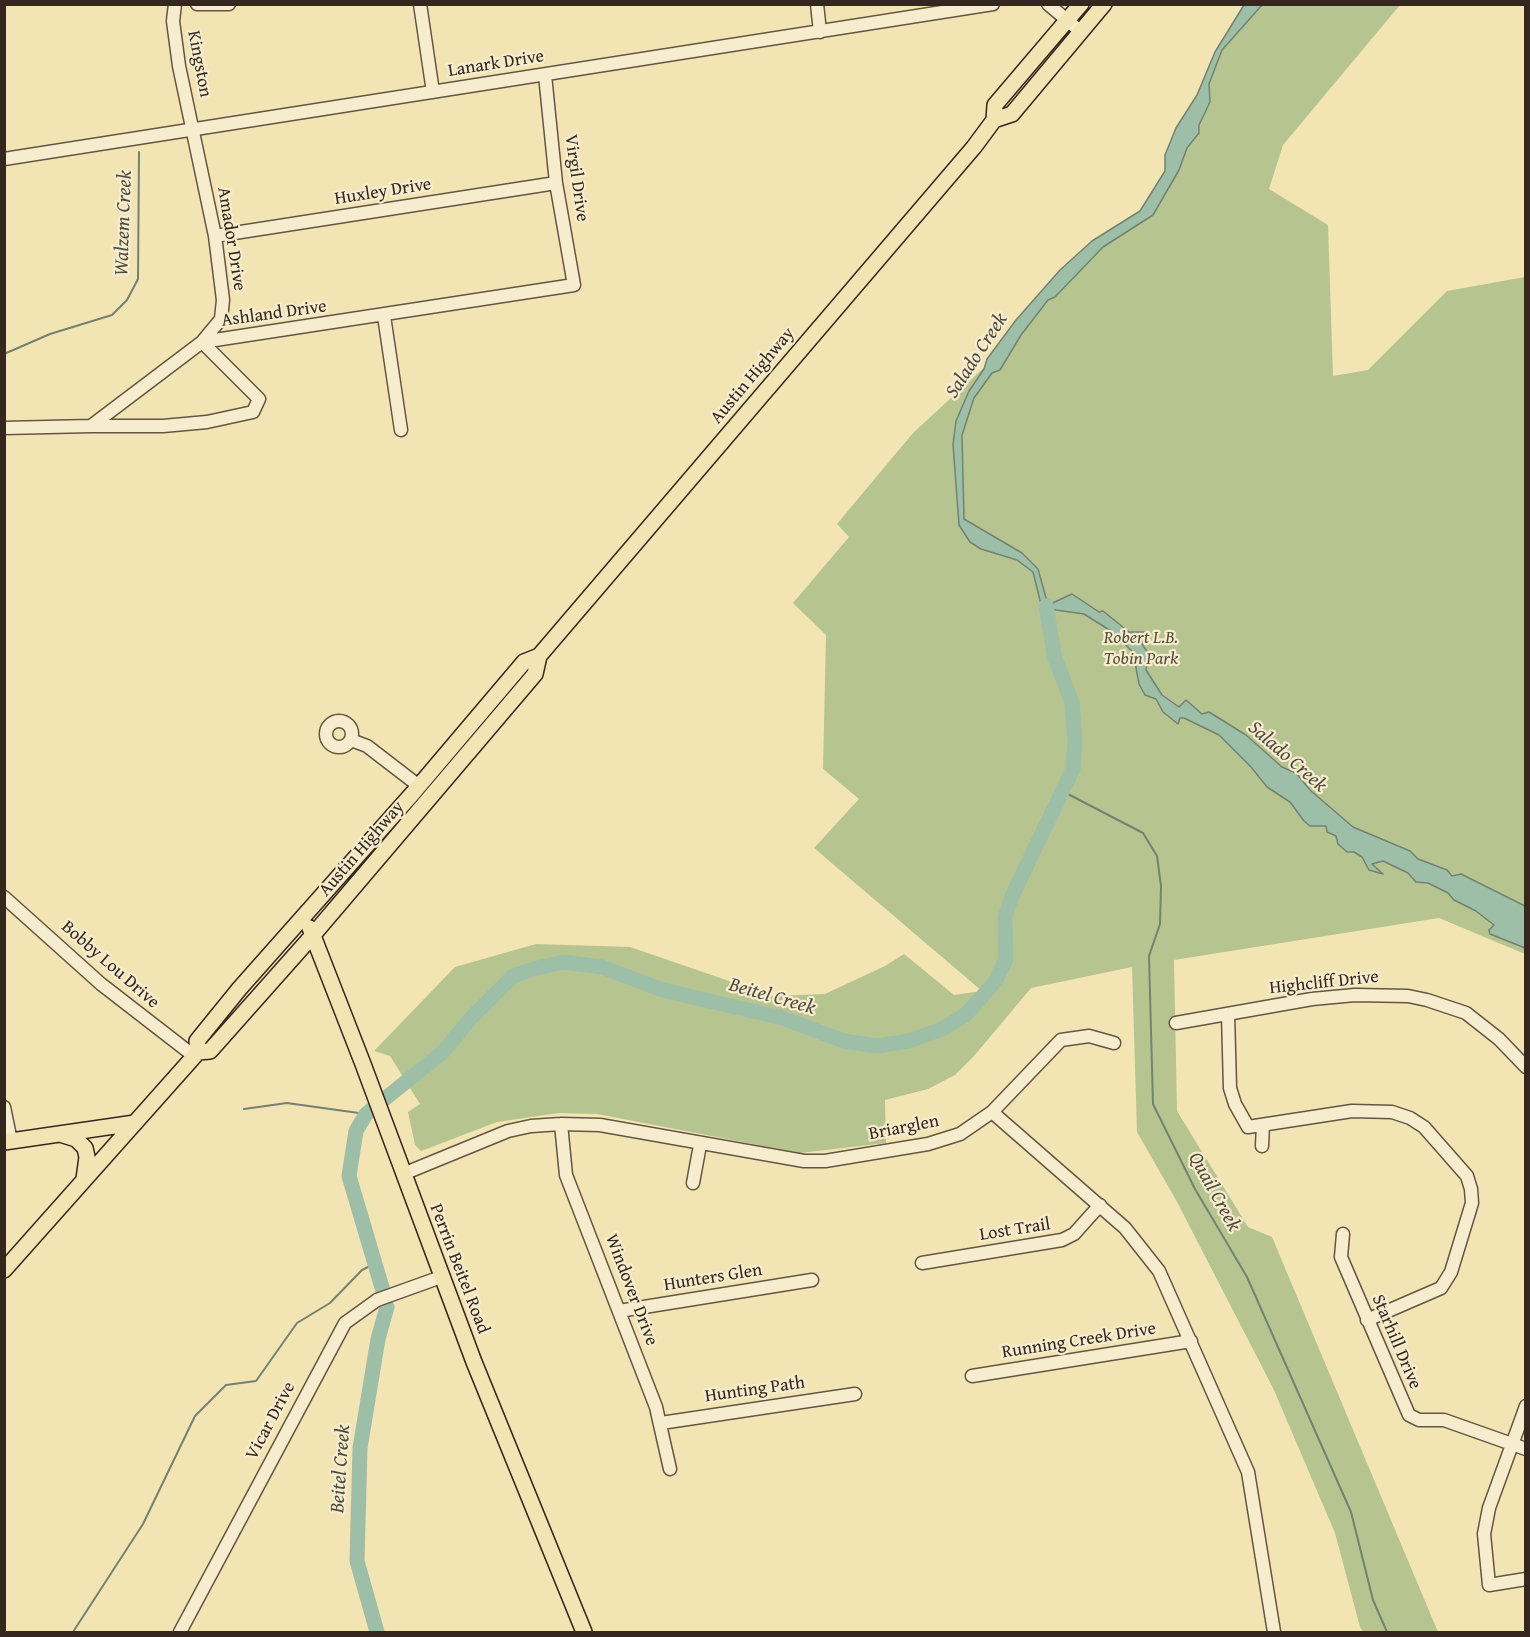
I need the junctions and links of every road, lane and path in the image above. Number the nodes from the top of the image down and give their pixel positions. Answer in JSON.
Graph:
{"nodes":[{"id":1,"x":174,"y":4,"type":"edge"},
{"id":2,"x":197,"y":4,"type":"edge"},
{"id":3,"x":229,"y":4,"type":"edge"},
{"id":4,"x":420,"y":4,"type":"edge"},
{"id":5,"x":817,"y":4,"type":"edge"},
{"id":6,"x":993,"y":4,"type":"edge"},
{"id":7,"x":1048,"y":4,"type":"edge"},
{"id":8,"x":1081,"y":4,"type":"edge"},
{"id":9,"x":1104,"y":4,"type":"edge"},
{"id":10,"x":1068,"y":22,"type":"junction"},
{"id":11,"x":820,"y":32,"type":"junction"},
{"id":12,"x":1081,"y":32,"type":"junction"},
{"id":13,"x":545,"y":75,"type":"junction"},
{"id":14,"x":433,"y":92,"type":"junction"},
{"id":15,"x":994,"y":120,"type":"junction"},
{"id":16,"x":194,"y":130,"type":"junction"},
{"id":17,"x":4,"y":159,"type":"edge"},
{"id":18,"x":556,"y":183,"type":"junction"},
{"id":19,"x":215,"y":236,"type":"junction"},
{"id":20,"x":574,"y":285,"type":"joint"},
{"id":21,"x":384,"y":316,"type":"junction"},
{"id":22,"x":202,"y":342,"type":"junction"},
{"id":23,"x":91,"y":426,"type":"junction"},
{"id":24,"x":4,"y":428,"type":"edge"},
{"id":25,"x":401,"y":430,"type":"dead end"},
{"id":26,"x":539,"y":656,"type":"junction"},
{"id":27,"x":351,"y":740,"type":"dead end"},
{"id":28,"x":419,"y":786,"type":"junction"},
{"id":29,"x":4,"y":897,"type":"edge"},
{"id":30,"x":305,"y":916,"type":"junction"},
{"id":31,"x":313,"y":935,"type":"junction"},
{"id":32,"x":327,"y":970,"type":"junction"},
{"id":33,"x":278,"y":974,"type":"junction"},
{"id":34,"x":1228,"y":1014,"type":"junction"},
{"id":35,"x":1176,"y":1023,"type":"dead end"},
{"id":36,"x":1114,"y":1043,"type":"dead end"},
{"id":37,"x":196,"y":1054,"type":"junction"},
{"id":38,"x":1526,"y":1067,"type":"edge"},
{"id":39,"x":4,"y":1107,"type":"edge"},
{"id":40,"x":992,"y":1113,"type":"junction"},
{"id":41,"x":135,"y":1123,"type":"junction"},
{"id":42,"x":561,"y":1124,"type":"junction"},
{"id":43,"x":1263,"y":1125,"type":"junction"},
{"id":44,"x":60,"y":1134,"type":"junction"},
{"id":45,"x":8,"y":1142,"type":"edge"},
{"id":46,"x":700,"y":1145,"type":"junction"},
{"id":47,"x":1262,"y":1146,"type":"dead end"},
{"id":48,"x":403,"y":1174,"type":"junction"},
{"id":49,"x":84,"y":1179,"type":"junction"},
{"id":50,"x":693,"y":1183,"type":"dead end"},
{"id":51,"x":1100,"y":1205,"type":"junction"},
{"id":52,"x":1343,"y":1234,"type":"dead end"},
{"id":53,"x":921,"y":1263,"type":"dead end"},
{"id":54,"x":4,"y":1270,"type":"edge"},
{"id":55,"x":441,"y":1277,"type":"junction"},
{"id":56,"x":812,"y":1280,"type":"dead end"},
{"id":57,"x":620,"y":1311,"type":"junction"},
{"id":58,"x":1367,"y":1320,"type":"junction"},
{"id":59,"x":1191,"y":1341,"type":"junction"},
{"id":60,"x":972,"y":1376,"type":"dead end"},
{"id":61,"x":855,"y":1394,"type":"dead end"},
{"id":62,"x":1526,"y":1406,"type":"edge"},
{"id":63,"x":660,"y":1423,"type":"junction"},
{"id":64,"x":1513,"y":1444,"type":"junction"},
{"id":65,"x":1526,"y":1449,"type":"edge"},
{"id":66,"x":670,"y":1469,"type":"dead end"},
{"id":67,"x":1526,"y":1580,"type":"edge"},
{"id":68,"x":180,"y":1632,"type":"edge"},
{"id":69,"x":584,"y":1632,"type":"edge"},
{"id":70,"x":1274,"y":1632,"type":"edge"}],
"edges":[{"from":1,"to":16,"type":"street","name":"Kingston"},
{"from":2,"to":3,"type":"street"},
{"from":4,"to":14,"type":"street"},
{"from":5,"to":11,"type":"street"},
{"from":6,"to":11,"type":"street","name":"Lanark Drive"},
{"from":7,"to":10,"type":"street"},
{"from":8,"to":10,"type":"main road","name":"Austin Highway"},
{"from":9,"to":12,"type":"main road","name":"Austin Highway"},
{"from":10,"to":12,"type":"street"},
{"from":10,"to":15,"type":"main road","name":"Austin Highway"},
{"from":11,"to":13,"type":"street","name":"Lanark Drive"},
{"from":12,"to":15,"type":"main road","name":"Austin Highway"},
{"from":13,"to":14,"type":"street","name":"Lanark Drive"},
{"from":13,"to":18,"type":"street","name":"Virgil Drive"},
{"from":14,"to":16,"type":"street","name":"Lanark Drive"},
{"from":15,"to":26,"type":"main road","name":"Austin Highway"},
{"from":16,"to":17,"type":"street","name":"Lanark Drive"},
{"from":16,"to":19,"type":"street","name":"Amador Drive"},
{"from":18,"to":19,"type":"street","name":"Huxley Drive"},
{"from":18,"to":20,"type":"street","name":"Virgil Drive"},
{"from":19,"to":22,"type":"street","name":"Amador Drive"},
{"from":20,"to":21,"type":"street","name":"Ashland Drive"},
{"from":21,"to":22,"type":"street","name":"Ashland Drive"},
{"from":21,"to":25,"type":"street"},
{"from":22,"to":23,"type":"street","name":"Ashland Drive"},
{"from":22,"to":23,"type":"street"},
{"from":23,"to":24,"type":"street"},
{"from":26,"to":28,"type":"main road","name":"Austin Highway"},
{"from":26,"to":31,"type":"main road","name":"Austin Highway"},
{"from":27,"to":28,"type":"street"},
{"from":28,"to":30,"type":"main road","name":"Austin Highway"},
{"from":29,"to":37,"type":"street","name":"Bobby Lou Drive"},
{"from":30,"to":31,"type":"main road","name":"Perrin Beitel Road"},
{"from":30,"to":37,"type":"main road","name":"Austin Highway"},
{"from":31,"to":32,"type":"main road","name":"Perrin Beitel Road"},
{"from":31,"to":33,"type":"main road","name":"Austin Highway"},
{"from":32,"to":33,"type":"main road"},
{"from":32,"to":48,"type":"main road","name":"Perrin Beitel Road"},
{"from":33,"to":37,"type":"main road","name":"Austin Highway"},
{"from":34,"to":35,"type":"street","name":"Highcliff Drive"},
{"from":34,"to":38,"type":"street","name":"Highcliff Drive"},
{"from":34,"to":43,"type":"street"},
{"from":36,"to":40,"type":"street","name":"Briarglen"},
{"from":37,"to":41,"type":"main road","name":"Austin Highway"},
{"from":39,"to":45,"type":"street"},
{"from":40,"to":46,"type":"street","name":"Briarglen"},
{"from":40,"to":51,"type":"street"},
{"from":41,"to":44,"type":"main road"},
{"from":41,"to":49,"type":"main road","name":"Austin Highway"},
{"from":42,"to":46,"type":"street","name":"Briarglen"},
{"from":42,"to":48,"type":"street","name":"Briarglen"},
{"from":42,"to":57,"type":"street","name":"Windover Drive"},
{"from":43,"to":47,"type":"street"},
{"from":43,"to":58,"type":"street"},
{"from":44,"to":45,"type":"main road"},
{"from":44,"to":49,"type":"main road"},
{"from":46,"to":50,"type":"street"},
{"from":48,"to":55,"type":"main road","name":"Perrin Beitel Road"},
{"from":49,"to":54,"type":"main road","name":"Austin Highway"},
{"from":51,"to":53,"type":"street","name":"Lost Trail"},
{"from":51,"to":59,"type":"street"},
{"from":52,"to":58,"type":"street","name":"Starhill Drive"},
{"from":55,"to":68,"type":"street","name":"Vicar Drive"},
{"from":55,"to":69,"type":"main road","name":"Perrin Beitel Road"},
{"from":56,"to":57,"type":"street","name":"Hunters Glen"},
{"from":57,"to":63,"type":"street","name":"Windover Drive"},
{"from":58,"to":64,"type":"street","name":"Starhill Drive"},
{"from":59,"to":60,"type":"street","name":"Running Creek Drive"},
{"from":59,"to":70,"type":"street"},
{"from":61,"to":63,"type":"street","name":"Hunting Path"},
{"from":62,"to":64,"type":"street"},
{"from":63,"to":66,"type":"street","name":"Windover Drive"},
{"from":64,"to":65,"type":"street","name":"Starhill Drive"},
{"from":64,"to":67,"type":"street"}]}
